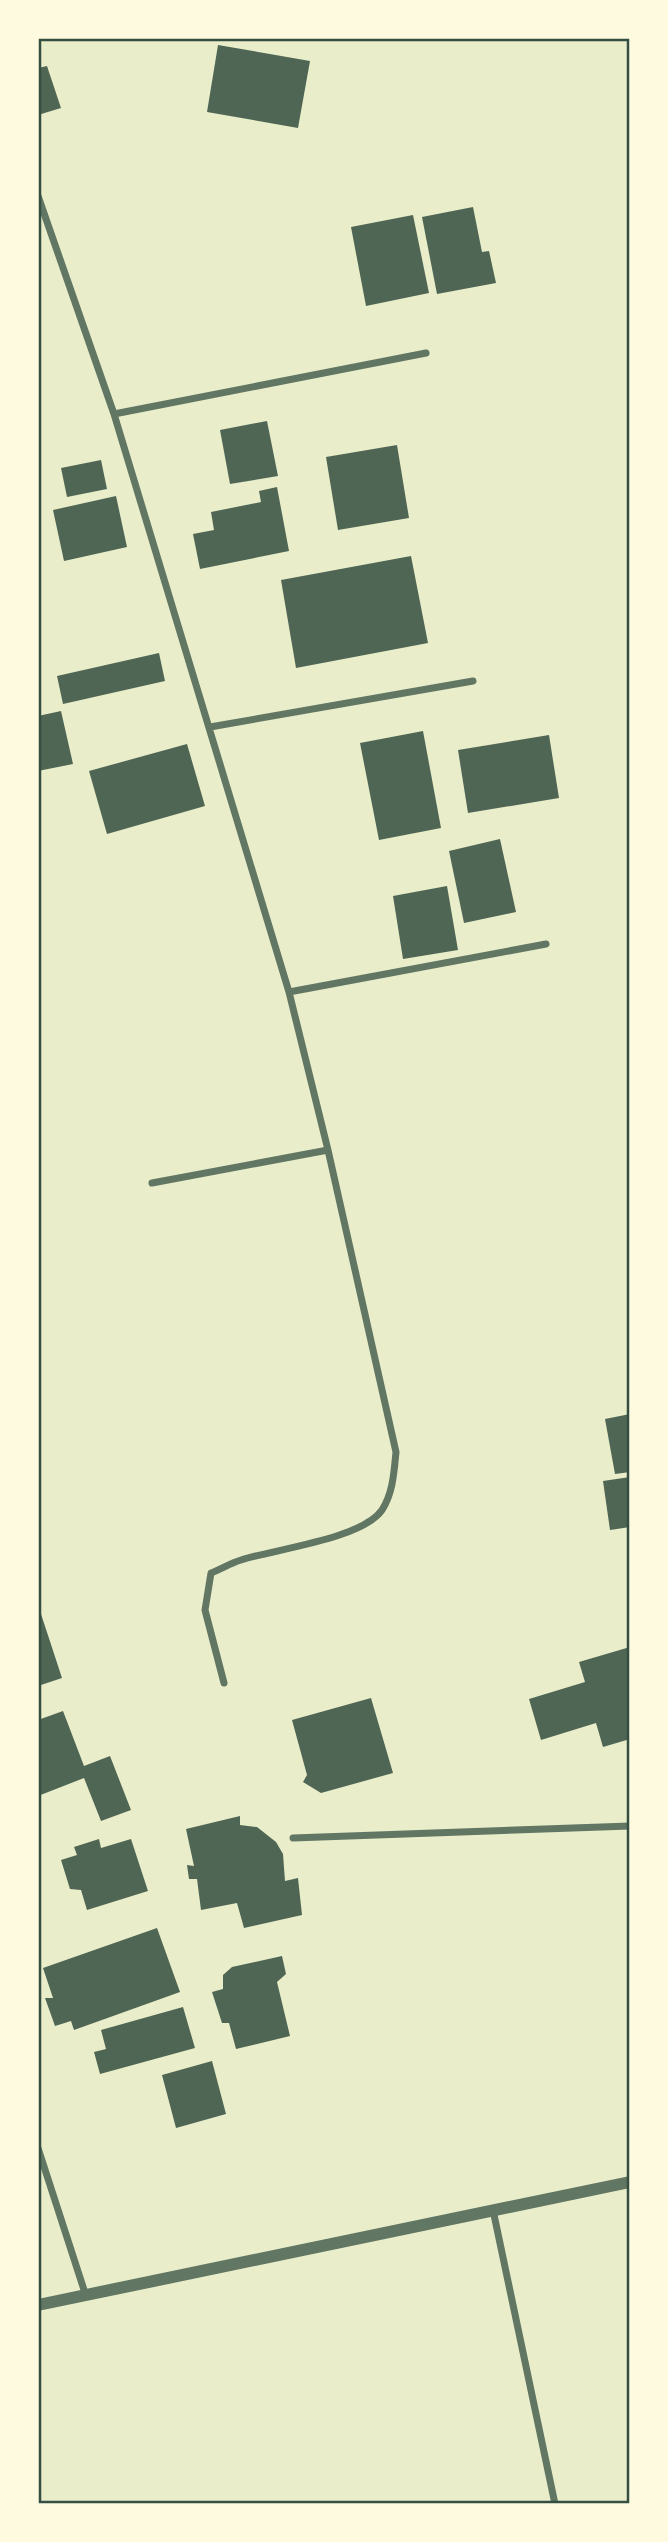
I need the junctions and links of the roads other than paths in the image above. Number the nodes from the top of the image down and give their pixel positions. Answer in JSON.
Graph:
{"nodes":[{"id":1,"x":38,"y":196,"type":"edge"},
{"id":2,"x":426,"y":354,"type":"dead end"},
{"id":3,"x":114,"y":414,"type":"junction"},
{"id":4,"x":473,"y":681,"type":"dead end"},
{"id":5,"x":210,"y":727,"type":"junction"},
{"id":6,"x":546,"y":944,"type":"dead end"},
{"id":7,"x":289,"y":992,"type":"junction"},
{"id":8,"x":328,"y":1150,"type":"junction"},
{"id":9,"x":152,"y":1183,"type":"dead end"},
{"id":10,"x":224,"y":1683,"type":"dead end"},
{"id":11,"x":629,"y":1826,"type":"edge"},
{"id":12,"x":293,"y":1838,"type":"dead end"},
{"id":13,"x":38,"y":2148,"type":"edge"},
{"id":14,"x":629,"y":2182,"type":"edge"},
{"id":15,"x":493,"y":2210,"type":"junction"},
{"id":16,"x":86,"y":2296,"type":"junction"},
{"id":17,"x":38,"y":2305,"type":"edge"},
{"id":18,"x":555,"y":2504,"type":"edge"}],
"edges":[{"from":1,"to":3,"type":"street"},
{"from":2,"to":3,"type":"street"},
{"from":3,"to":5,"type":"street"},
{"from":4,"to":5,"type":"street"},
{"from":5,"to":7,"type":"street"},
{"from":6,"to":7,"type":"street"},
{"from":7,"to":8,"type":"street"},
{"from":8,"to":9,"type":"street"},
{"from":8,"to":10,"type":"street"},
{"from":11,"to":12,"type":"street"},
{"from":13,"to":16,"type":"street"},
{"from":14,"to":15,"type":"street"},
{"from":15,"to":16,"type":"street"},
{"from":15,"to":18,"type":"street"},
{"from":16,"to":17,"type":"street"}]}
